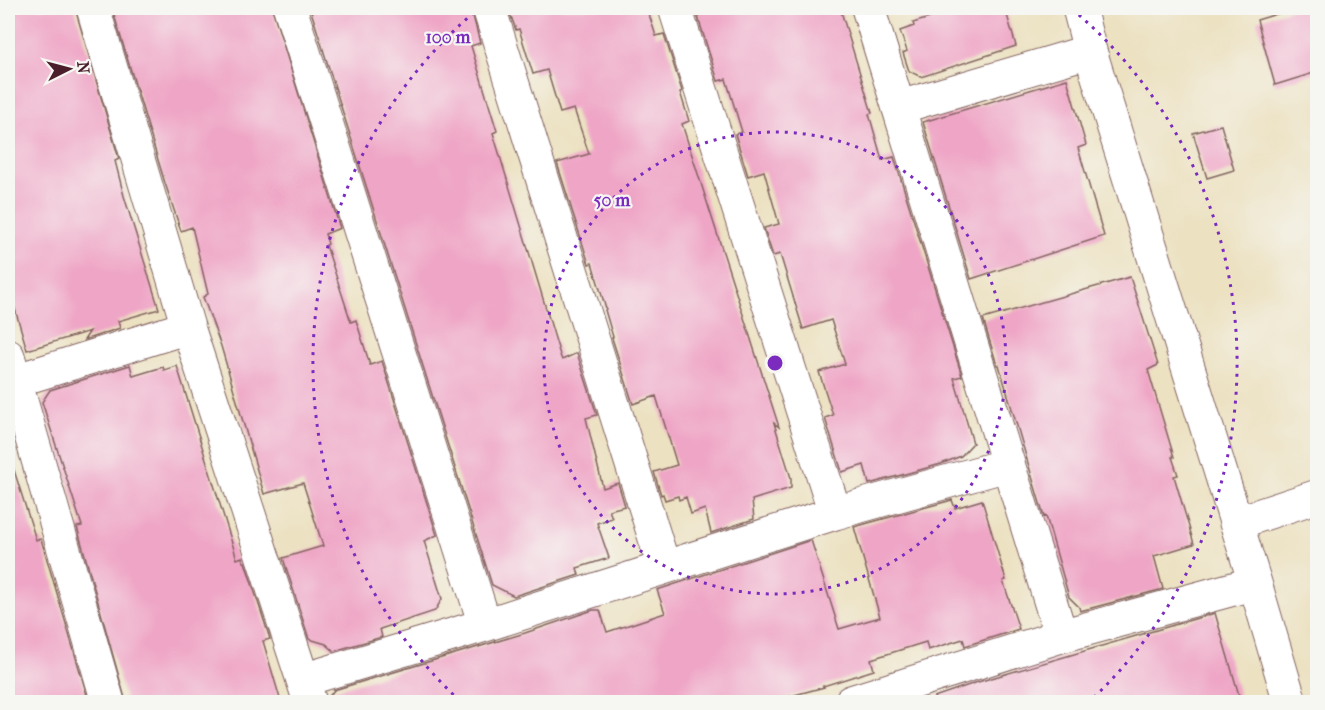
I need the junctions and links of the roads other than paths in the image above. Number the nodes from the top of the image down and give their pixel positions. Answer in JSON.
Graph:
{"nodes":[{"id":1,"x":93,"y":8,"type":"edge"},
{"id":2,"x":290,"y":8,"type":"edge"},
{"id":3,"x":489,"y":8,"type":"edge"},
{"id":4,"x":675,"y":8,"type":"edge"},
{"id":5,"x":868,"y":8,"type":"edge"},
{"id":6,"x":1085,"y":9,"type":"edge"},
{"id":7,"x":1090,"y":51,"type":"junction"},
{"id":8,"x":900,"y":107,"type":"junction"},
{"id":9,"x":188,"y":327,"type":"junction"},
{"id":10,"x":10,"y":374,"type":"edge"},
{"id":11,"x":1007,"y":465,"type":"junction"},
{"id":12,"x":1317,"y":496,"type":"edge"},
{"id":13,"x":835,"y":513,"type":"junction"},
{"id":14,"x":1236,"y":523,"type":"junction"},
{"id":15,"x":664,"y":567,"type":"junction"},
{"id":16,"x":1255,"y":583,"type":"junction"},
{"id":17,"x":485,"y":625,"type":"junction"},
{"id":18,"x":1060,"y":636,"type":"junction"},
{"id":19,"x":306,"y":691,"type":"edge"},
{"id":20,"x":108,"y":702,"type":"edge"},
{"id":21,"x":851,"y":702,"type":"edge"},
{"id":22,"x":1290,"y":702,"type":"edge"}],
"edges":[{"from":1,"to":9,"type":"street"},
{"from":2,"to":17,"type":"street"},
{"from":3,"to":15,"type":"street"},
{"from":4,"to":13,"type":"street"},
{"from":5,"to":8,"type":"street"},
{"from":6,"to":7,"type":"street"},
{"from":7,"to":8,"type":"street"},
{"from":7,"to":14,"type":"street"},
{"from":8,"to":11,"type":"street"},
{"from":9,"to":10,"type":"street"},
{"from":9,"to":19,"type":"street"},
{"from":10,"to":20,"type":"street"},
{"from":11,"to":13,"type":"street"},
{"from":11,"to":18,"type":"street"},
{"from":12,"to":14,"type":"street"},
{"from":13,"to":15,"type":"street"},
{"from":14,"to":16,"type":"street"},
{"from":15,"to":17,"type":"street"},
{"from":16,"to":18,"type":"street"},
{"from":16,"to":22,"type":"street"},
{"from":17,"to":19,"type":"street"},
{"from":18,"to":21,"type":"street"}]}
